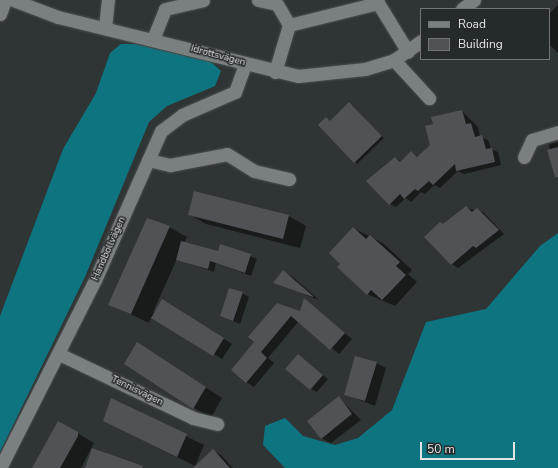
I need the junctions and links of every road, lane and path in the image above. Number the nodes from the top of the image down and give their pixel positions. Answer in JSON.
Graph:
{"nodes":[{"id":1,"x":5,"y":0,"type":"edge"},
{"id":2,"x":13,"y":0,"type":"edge"},
{"id":3,"x":108,"y":0,"type":"edge"},
{"id":4,"x":203,"y":0,"type":"edge"},
{"id":5,"x":258,"y":0,"type":"edge"},
{"id":6,"x":473,"y":0,"type":"edge"},
{"id":7,"x":377,"y":2,"type":"edge"},
{"id":8,"x":463,"y":8,"type":"edge"},
{"id":9,"x":0,"y":14,"type":"edge"},
{"id":10,"x":289,"y":25,"type":"junction"},
{"id":11,"x":105,"y":28,"type":"junction"},
{"id":12,"x":153,"y":39,"type":"junction"},
{"id":13,"x":420,"y":42,"type":"edge"},
{"id":14,"x":408,"y":52,"type":"junction"},
{"id":15,"x":394,"y":60,"type":"junction"},
{"id":16,"x":245,"y":64,"type":"junction"},
{"id":17,"x":275,"y":72,"type":"junction"},
{"id":18,"x":429,"y":98,"type":"dead end"},
{"id":19,"x":558,"y":132,"type":"edge"},
{"id":20,"x":524,"y":157,"type":"dead end"},
{"id":21,"x":148,"y":160,"type":"junction"},
{"id":22,"x":290,"y":179,"type":"dead end"},
{"id":23,"x":59,"y":354,"type":"junction"},
{"id":24,"x":218,"y":424,"type":"dead end"},
{"id":25,"x":0,"y":468,"type":"edge"}],
"edges":[{"from":1,"to":9,"type":"street"},
{"from":2,"to":11,"type":"street","name":"Idrottsvägen"},
{"from":3,"to":11,"type":"street"},
{"from":4,"to":12,"type":"street"},
{"from":5,"to":10,"type":"street"},
{"from":6,"to":8,"type":"street"},
{"from":7,"to":10,"type":"street"},
{"from":7,"to":14,"type":"street"},
{"from":10,"to":17,"type":"street"},
{"from":11,"to":12,"type":"street","name":"Idrottsvägen"},
{"from":12,"to":16,"type":"street","name":"Idrottsvägen"},
{"from":13,"to":14,"type":"street","name":"Idrottsvägen"},
{"from":14,"to":15,"type":"street","name":"Idrottsvägen"},
{"from":15,"to":17,"type":"street","name":"Idrottsvägen"},
{"from":15,"to":18,"type":"street"},
{"from":16,"to":17,"type":"street","name":"Idrottsvägen"},
{"from":16,"to":21,"type":"street","name":"Handbollvägen"},
{"from":19,"to":20,"type":"street"},
{"from":21,"to":22,"type":"street"},
{"from":21,"to":23,"type":"street","name":"Handbollvägen"},
{"from":23,"to":24,"type":"street","name":"Tennisvägen"},
{"from":23,"to":25,"type":"street","name":"Handbollvägen"}]}
